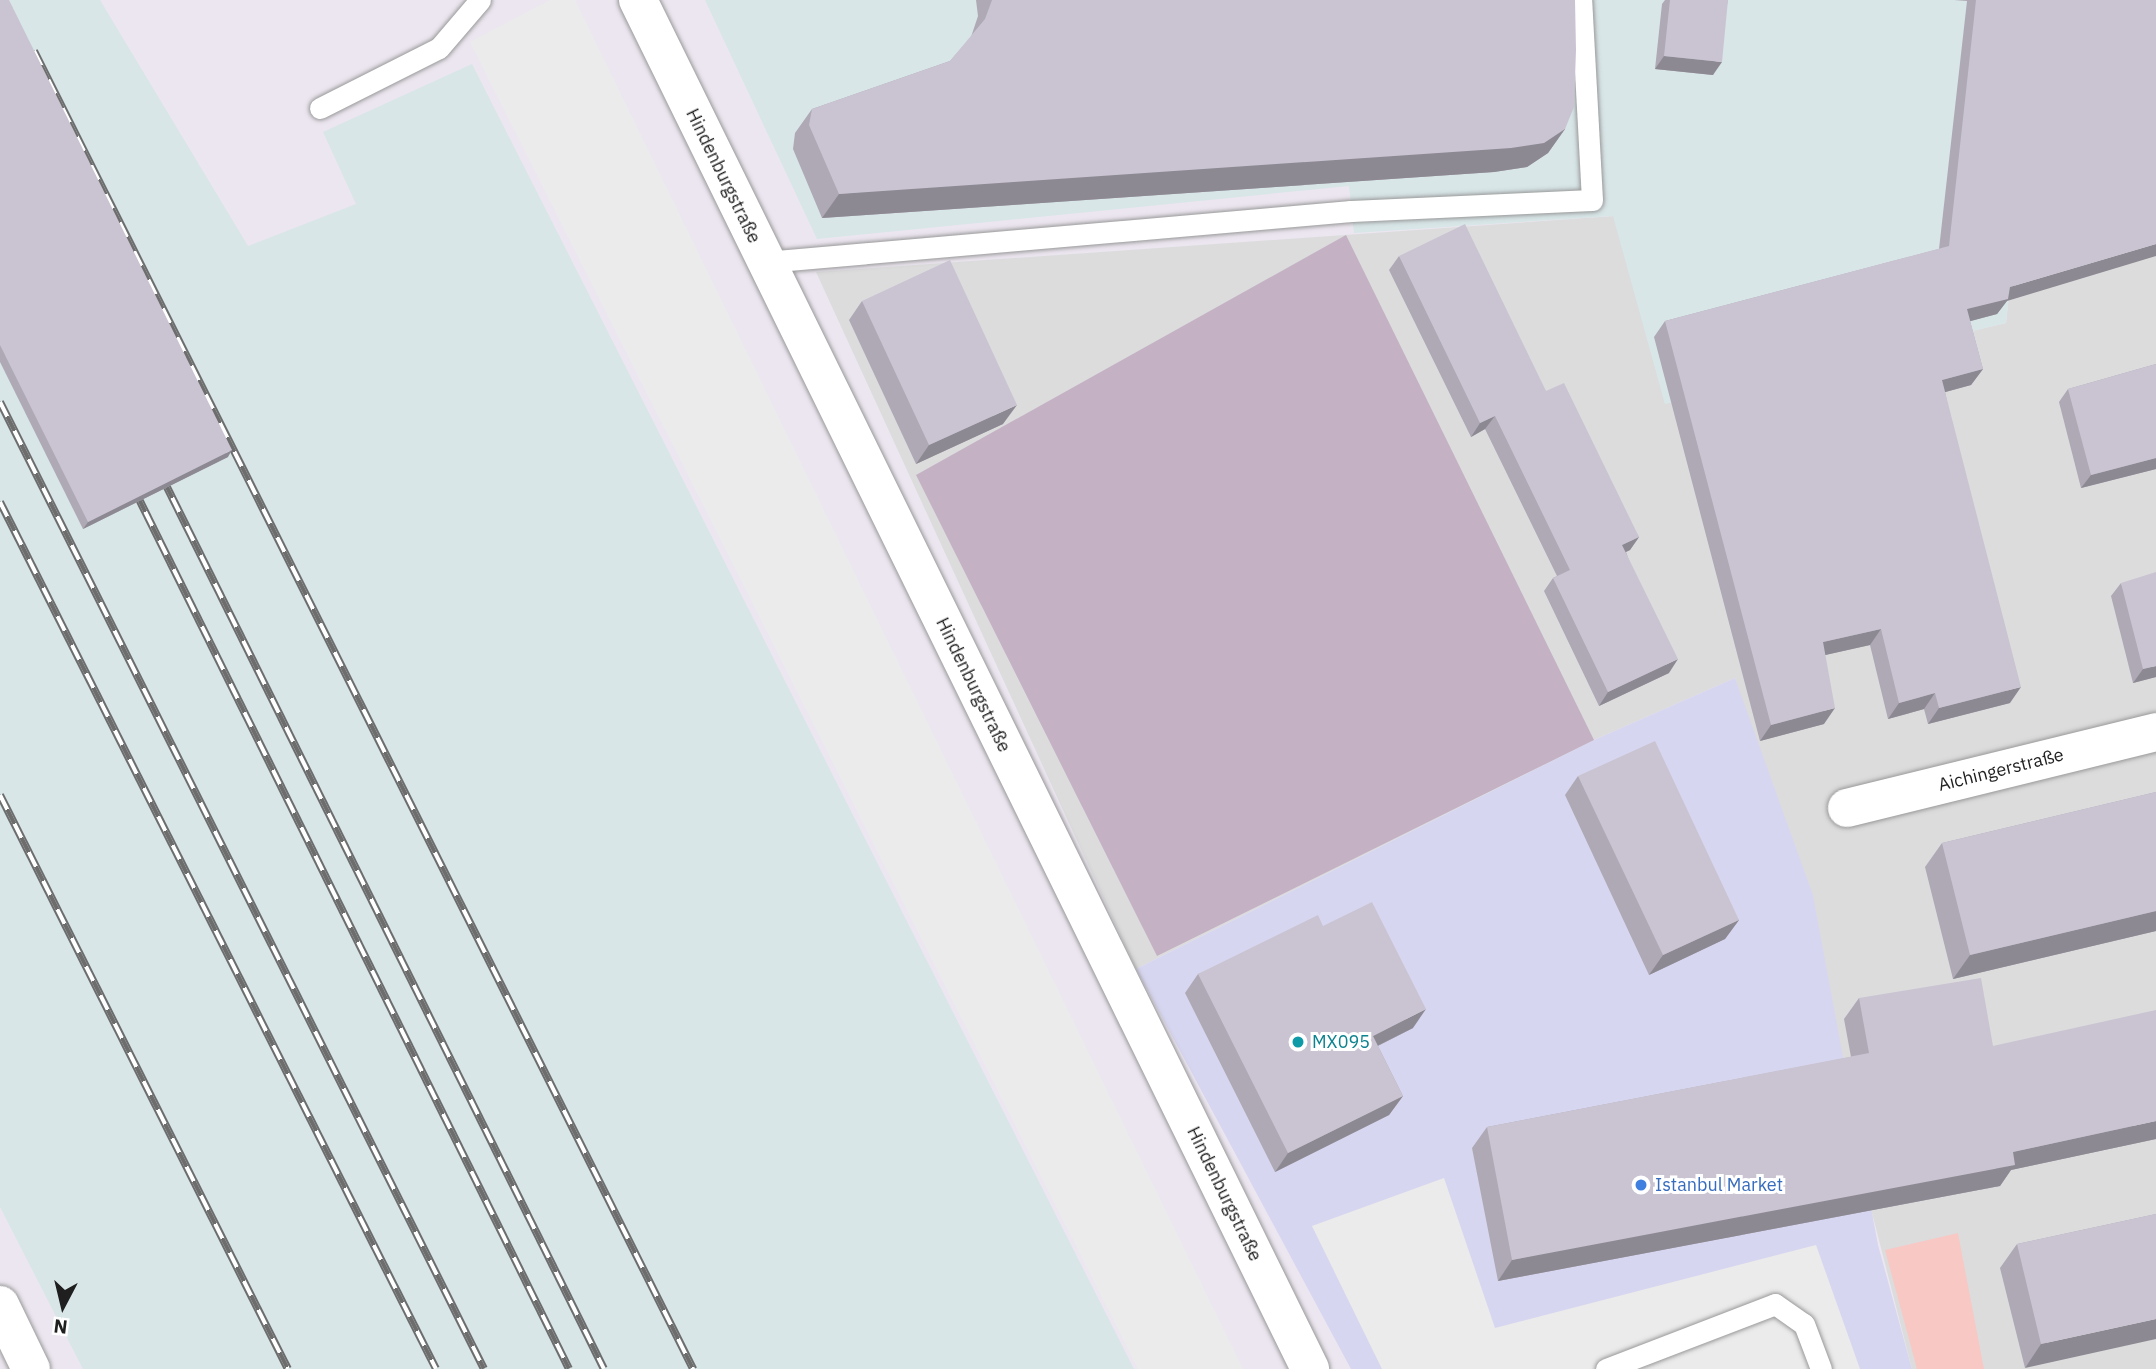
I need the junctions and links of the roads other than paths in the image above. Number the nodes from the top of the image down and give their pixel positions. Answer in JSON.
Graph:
{"nodes":[{"id":1,"x":480,"y":0,"type":"edge"},
{"id":2,"x":638,"y":0,"type":"edge"},
{"id":3,"x":1581,"y":0,"type":"edge"},
{"id":4,"x":320,"y":107,"type":"dead end"},
{"id":5,"x":765,"y":262,"type":"junction"},
{"id":6,"x":2156,"y":732,"type":"edge"},
{"id":7,"x":1847,"y":808,"type":"dead end"},
{"id":8,"x":0,"y":1306,"type":"edge"},
{"id":9,"x":31,"y":1369,"type":"edge"},
{"id":10,"x":1310,"y":1369,"type":"edge"},
{"id":11,"x":1606,"y":1369,"type":"edge"},
{"id":12,"x":1821,"y":1369,"type":"edge"}],
"edges":[{"from":1,"to":4,"type":"lane"},
{"from":2,"to":5,"type":"street","name":"Hindenburgstraße"},
{"from":3,"to":5,"type":"lane"},
{"from":5,"to":10,"type":"street","name":"Hindenburgstraße"},
{"from":6,"to":7,"type":"street","name":"Aichingerstraße"},
{"from":8,"to":9,"type":"street"},
{"from":11,"to":12,"type":"lane"}]}
